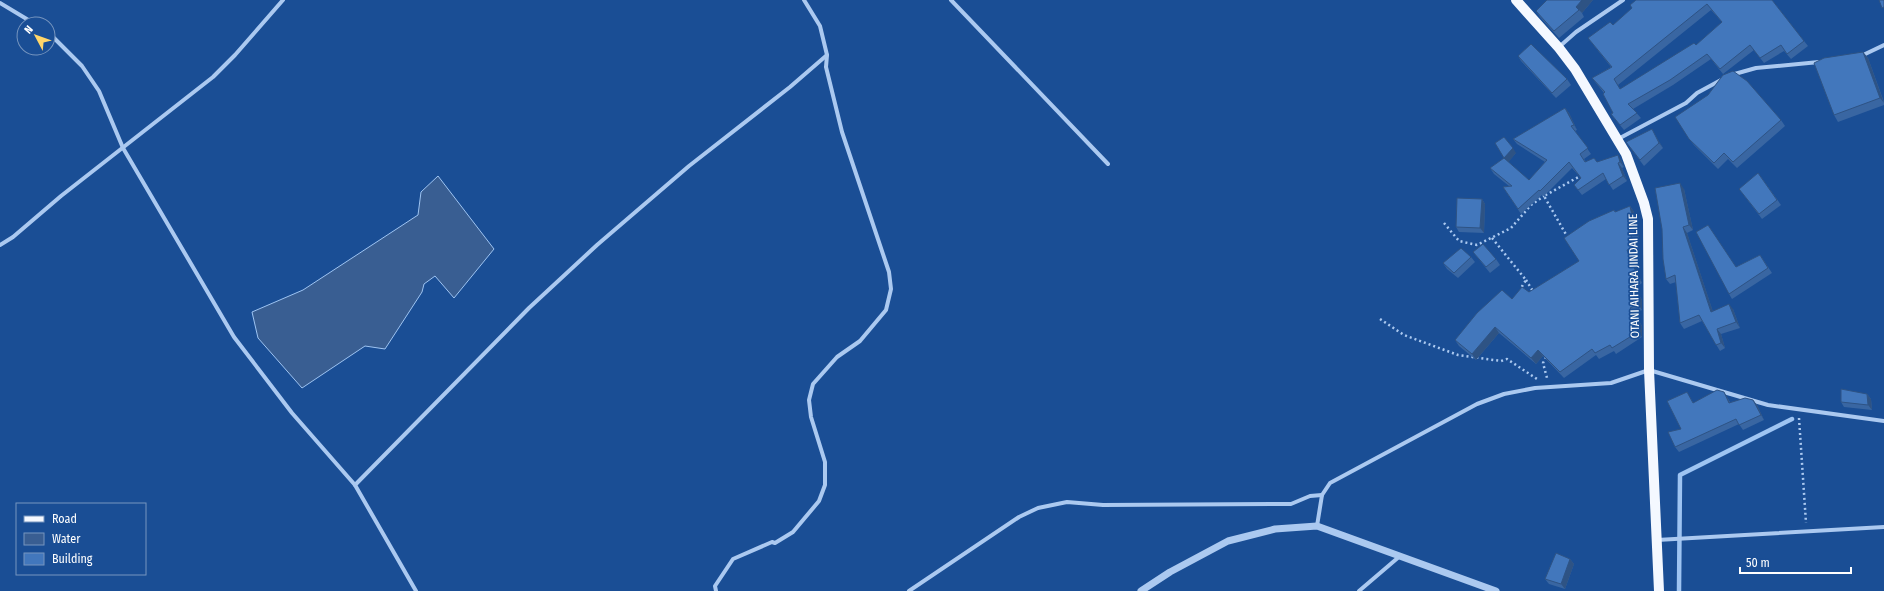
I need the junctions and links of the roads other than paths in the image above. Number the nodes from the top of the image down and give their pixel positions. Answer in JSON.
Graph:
{"nodes":[{"id":1,"x":283,"y":0,"type":"edge"},
{"id":2,"x":804,"y":0,"type":"edge"},
{"id":3,"x":951,"y":0,"type":"edge"},
{"id":4,"x":1516,"y":0,"type":"edge"},
{"id":5,"x":1623,"y":0,"type":"edge"},
{"id":6,"x":0,"y":3,"type":"edge"},
{"id":7,"x":22,"y":16,"type":"edge"},
{"id":8,"x":56,"y":40,"type":"edge"},
{"id":9,"x":1884,"y":45,"type":"edge"},
{"id":10,"x":1559,"y":48,"type":"junction"},
{"id":11,"x":827,"y":55,"type":"junction"},
{"id":12,"x":1856,"y":57,"type":"edge"},
{"id":13,"x":1825,"y":61,"type":"edge"},
{"id":14,"x":1616,"y":140,"type":"junction"},
{"id":15,"x":123,"y":148,"type":"junction"},
{"id":16,"x":1108,"y":164,"type":"dead end"},
{"id":17,"x":0,"y":245,"type":"edge"},
{"id":18,"x":1649,"y":370,"type":"junction"},
{"id":19,"x":1884,"y":421,"type":"edge"},
{"id":20,"x":355,"y":485,"type":"junction"},
{"id":21,"x":1322,"y":495,"type":"junction"},
{"id":22,"x":1317,"y":526,"type":"junction"},
{"id":23,"x":1884,"y":527,"type":"edge"},
{"id":24,"x":1657,"y":540,"type":"junction"},
{"id":25,"x":1401,"y":555,"type":"junction"},
{"id":26,"x":416,"y":591,"type":"edge"},
{"id":27,"x":716,"y":591,"type":"edge"},
{"id":28,"x":909,"y":591,"type":"edge"},
{"id":29,"x":1141,"y":591,"type":"edge"},
{"id":30,"x":1359,"y":591,"type":"edge"},
{"id":31,"x":1496,"y":591,"type":"edge"},
{"id":32,"x":1660,"y":591,"type":"edge"}],
"edges":[{"from":1,"to":15,"type":"street"},
{"from":2,"to":11,"type":"street"},
{"from":3,"to":16,"type":"street"},
{"from":4,"to":10,"type":"main road","name":"OTANI AIHARA JINDAI LINE"},
{"from":5,"to":10,"type":"street"},
{"from":6,"to":7,"type":"street"},
{"from":8,"to":15,"type":"street"},
{"from":9,"to":12,"type":"street"},
{"from":10,"to":14,"type":"main road","name":"OTANI AIHARA JINDAI LINE"},
{"from":11,"to":20,"type":"street"},
{"from":11,"to":27,"type":"street"},
{"from":13,"to":14,"type":"street"},
{"from":14,"to":18,"type":"main road","name":"OTANI AIHARA JINDAI LINE"},
{"from":15,"to":17,"type":"street"},
{"from":15,"to":20,"type":"street"},
{"from":18,"to":19,"type":"street"},
{"from":18,"to":21,"type":"street"},
{"from":18,"to":24,"type":"main road","name":"OTANI AIHARA JINDAI LINE"},
{"from":20,"to":26,"type":"street"},
{"from":21,"to":22,"type":"street"},
{"from":21,"to":28,"type":"street"},
{"from":22,"to":25,"type":"street"},
{"from":22,"to":29,"type":"street"},
{"from":23,"to":24,"type":"street"},
{"from":24,"to":32,"type":"main road","name":"OTANI AIHARA JINDAI LINE"},
{"from":25,"to":30,"type":"street"},
{"from":25,"to":31,"type":"street"}]}
